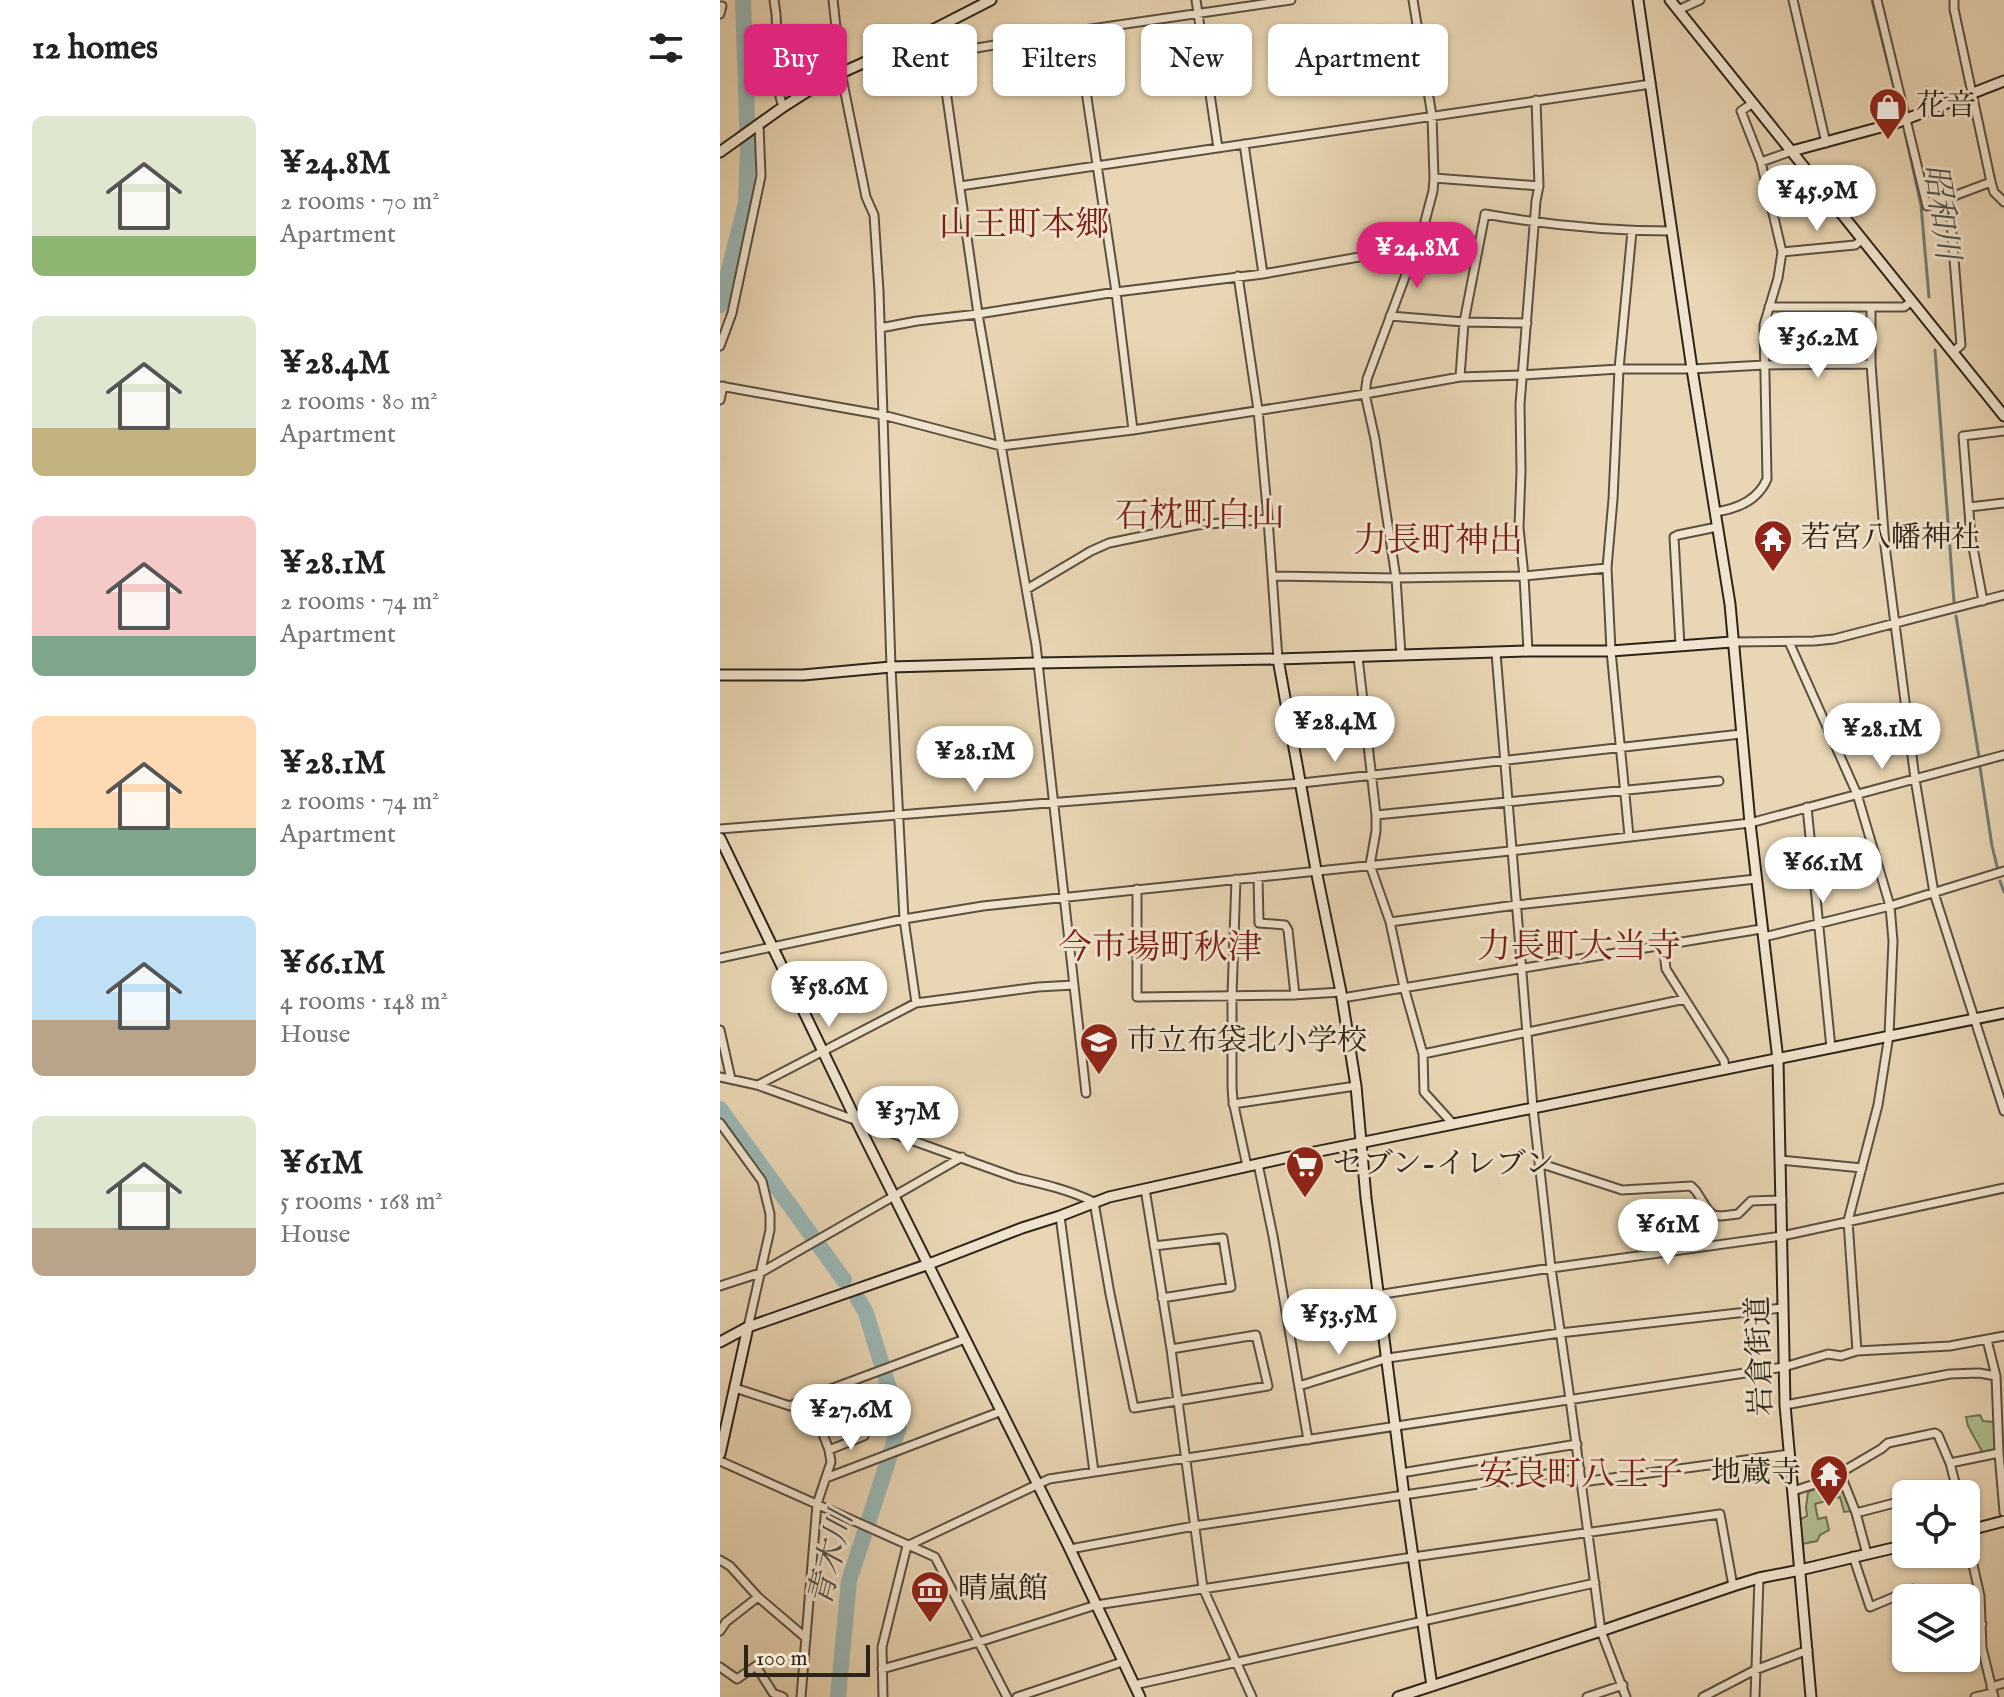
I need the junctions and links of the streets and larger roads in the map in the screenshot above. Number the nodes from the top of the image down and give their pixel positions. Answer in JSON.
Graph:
{"nodes":[{"id":1,"x":774,"y":0,"type":"edge"},
{"id":2,"x":833,"y":0,"type":"edge"},
{"id":3,"x":991,"y":0,"type":"edge"},
{"id":4,"x":1196,"y":0,"type":"edge"},
{"id":5,"x":1291,"y":0,"type":"edge"},
{"id":6,"x":1413,"y":0,"type":"edge"},
{"id":7,"x":1638,"y":0,"type":"edge"},
{"id":8,"x":1670,"y":0,"type":"edge"},
{"id":9,"x":1700,"y":0,"type":"edge"},
{"id":10,"x":1793,"y":0,"type":"edge"},
{"id":11,"x":1877,"y":0,"type":"edge"},
{"id":12,"x":1954,"y":0,"type":"edge"},
{"id":13,"x":720,"y":6,"type":"edge"},
{"id":14,"x":1678,"y":10,"type":"junction"},
{"id":15,"x":1198,"y":13,"type":"junction"},
{"id":16,"x":720,"y":14,"type":"edge"},
{"id":17,"x":836,"y":24,"type":"edge"},
{"id":18,"x":945,"y":24,"type":"edge"},
{"id":19,"x":1124,"y":24,"type":"edge"},
{"id":20,"x":2004,"y":81,"type":"edge"},
{"id":21,"x":1651,"y":84,"type":"junction"},
{"id":22,"x":1973,"y":93,"type":"junction"},
{"id":23,"x":802,"y":96,"type":"edge"},
{"id":24,"x":846,"y":96,"type":"edge"},
{"id":25,"x":947,"y":96,"type":"edge"},
{"id":26,"x":1087,"y":96,"type":"edge"},
{"id":27,"x":1536,"y":100,"type":"junction"},
{"id":28,"x":1753,"y":103,"type":"junction"},
{"id":29,"x":783,"y":107,"type":"junction"},
{"id":30,"x":1432,"y":116,"type":"junction"},
{"id":31,"x":1907,"y":119,"type":"junction"},
{"id":32,"x":757,"y":125,"type":"junction"},
{"id":33,"x":1826,"y":143,"type":"junction"},
{"id":34,"x":1244,"y":144,"type":"junction"},
{"id":35,"x":1218,"y":148,"type":"junction"},
{"id":36,"x":1792,"y":151,"type":"junction"},
{"id":37,"x":720,"y":152,"type":"edge"},
{"id":38,"x":1761,"y":162,"type":"junction"},
{"id":39,"x":1098,"y":166,"type":"junction"},
{"id":40,"x":1434,"y":178,"type":"junction"},
{"id":41,"x":1991,"y":182,"type":"junction"},
{"id":42,"x":960,"y":186,"type":"junction"},
{"id":43,"x":1539,"y":186,"type":"junction"},
{"id":44,"x":1949,"y":197,"type":"junction"},
{"id":45,"x":2004,"y":202,"type":"edge"},
{"id":46,"x":1535,"y":223,"type":"junction"},
{"id":47,"x":1632,"y":231,"type":"junction"},
{"id":48,"x":1672,"y":231,"type":"junction"},
{"id":49,"x":1863,"y":239,"type":"junction"},
{"id":50,"x":1414,"y":252,"type":"junction"},
{"id":51,"x":1782,"y":252,"type":"junction"},
{"id":52,"x":1263,"y":274,"type":"junction"},
{"id":53,"x":1238,"y":276,"type":"junction"},
{"id":54,"x":1116,"y":292,"type":"junction"},
{"id":55,"x":1912,"y":301,"type":"junction"},
{"id":56,"x":1769,"y":307,"type":"junction"},
{"id":57,"x":1871,"y":308,"type":"junction"},
{"id":58,"x":978,"y":314,"type":"junction"},
{"id":59,"x":1390,"y":316,"type":"junction"},
{"id":60,"x":1464,"y":322,"type":"junction"},
{"id":61,"x":1527,"y":323,"type":"junction"},
{"id":62,"x":880,"y":328,"type":"junction"},
{"id":63,"x":720,"y":346,"type":"edge"},
{"id":64,"x":1953,"y":352,"type":"junction"},
{"id":65,"x":1871,"y":364,"type":"junction"},
{"id":66,"x":1764,"y":365,"type":"junction"},
{"id":67,"x":1619,"y":369,"type":"junction"},
{"id":68,"x":1692,"y":369,"type":"junction"},
{"id":69,"x":1522,"y":375,"type":"junction"},
{"id":70,"x":1460,"y":377,"type":"junction"},
{"id":71,"x":721,"y":386,"type":"edge"},
{"id":72,"x":1365,"y":394,"type":"junction"},
{"id":73,"x":720,"y":400,"type":"edge"},
{"id":74,"x":1258,"y":410,"type":"junction"},
{"id":75,"x":883,"y":415,"type":"junction"},
{"id":76,"x":2004,"y":416,"type":"edge"},
{"id":77,"x":1133,"y":430,"type":"junction"},
{"id":78,"x":2004,"y":431,"type":"edge"},
{"id":79,"x":1001,"y":446,"type":"junction"},
{"id":80,"x":2004,"y":503,"type":"edge"},
{"id":81,"x":1969,"y":507,"type":"junction"},
{"id":82,"x":1715,"y":512,"type":"junction"},
{"id":83,"x":1268,"y":519,"type":"junction"},
{"id":84,"x":1717,"y":527,"type":"junction"},
{"id":85,"x":1607,"y":568,"type":"junction"},
{"id":86,"x":1272,"y":576,"type":"junction"},
{"id":87,"x":1524,"y":576,"type":"junction"},
{"id":88,"x":1396,"y":578,"type":"junction"},
{"id":89,"x":1027,"y":589,"type":"junction"},
{"id":90,"x":2004,"y":595,"type":"edge"},
{"id":91,"x":1983,"y":601,"type":"junction"},
{"id":92,"x":1895,"y":625,"type":"junction"},
{"id":93,"x":1732,"y":642,"type":"junction"},
{"id":94,"x":1789,"y":642,"type":"junction"},
{"id":95,"x":1680,"y":646,"type":"junction"},
{"id":96,"x":1528,"y":651,"type":"junction"},
{"id":97,"x":1611,"y":651,"type":"junction"},
{"id":98,"x":1496,"y":653,"type":"junction"},
{"id":99,"x":1401,"y":655,"type":"junction"},
{"id":100,"x":1358,"y":657,"type":"junction"},
{"id":101,"x":1278,"y":659,"type":"junction"},
{"id":102,"x":1037,"y":663,"type":"junction"},
{"id":103,"x":891,"y":667,"type":"junction"},
{"id":104,"x":720,"y":675,"type":"edge"},
{"id":105,"x":1741,"y":734,"type":"junction"},
{"id":106,"x":1620,"y":747,"type":"junction"},
{"id":107,"x":2004,"y":755,"type":"edge"},
{"id":108,"x":1505,"y":760,"type":"junction"},
{"id":109,"x":1372,"y":775,"type":"junction"},
{"id":110,"x":1915,"y":779,"type":"junction"},
{"id":111,"x":1719,"y":781,"type":"dead end"},
{"id":112,"x":1302,"y":783,"type":"junction"},
{"id":113,"x":1625,"y":791,"type":"junction"},
{"id":114,"x":1857,"y":794,"type":"junction"},
{"id":115,"x":1508,"y":802,"type":"junction"},
{"id":116,"x":1054,"y":804,"type":"junction"},
{"id":117,"x":1807,"y":807,"type":"junction"},
{"id":118,"x":900,"y":815,"type":"junction"},
{"id":119,"x":1376,"y":815,"type":"junction"},
{"id":120,"x":1750,"y":823,"type":"junction"},
{"id":121,"x":720,"y":829,"type":"edge"},
{"id":122,"x":1629,"y":836,"type":"junction"},
{"id":123,"x":720,"y":838,"type":"edge"},
{"id":124,"x":1512,"y":851,"type":"junction"},
{"id":125,"x":1370,"y":865,"type":"junction"},
{"id":126,"x":1316,"y":870,"type":"junction"},
{"id":127,"x":2004,"y":871,"type":"edge"},
{"id":128,"x":1258,"y":877,"type":"junction"},
{"id":129,"x":1236,"y":879,"type":"junction"},
{"id":130,"x":1756,"y":879,"type":"junction"},
{"id":131,"x":1137,"y":889,"type":"junction"},
{"id":132,"x":1934,"y":893,"type":"junction"},
{"id":133,"x":1065,"y":897,"type":"junction"},
{"id":134,"x":1516,"y":905,"type":"junction"},
{"id":135,"x":1890,"y":906,"type":"junction"},
{"id":136,"x":904,"y":919,"type":"junction"},
{"id":137,"x":1390,"y":922,"type":"junction"},
{"id":138,"x":1819,"y":922,"type":"junction"},
{"id":139,"x":1763,"y":933,"type":"junction"},
{"id":140,"x":1663,"y":945,"type":"junction"},
{"id":141,"x":773,"y":948,"type":"junction"},
{"id":142,"x":720,"y":958,"type":"edge"},
{"id":143,"x":1522,"y":967,"type":"junction"},
{"id":144,"x":1074,"y":985,"type":"junction"},
{"id":145,"x":1404,"y":987,"type":"junction"},
{"id":146,"x":1232,"y":995,"type":"junction"},
{"id":147,"x":1295,"y":995,"type":"junction"},
{"id":148,"x":1342,"y":995,"type":"junction"},
{"id":149,"x":1685,"y":999,"type":"junction"},
{"id":150,"x":916,"y":1003,"type":"junction"},
{"id":151,"x":2004,"y":1013,"type":"edge"},
{"id":152,"x":1975,"y":1018,"type":"junction"},
{"id":153,"x":720,"y":1030,"type":"edge"},
{"id":154,"x":1527,"y":1032,"type":"junction"},
{"id":155,"x":1889,"y":1035,"type":"junction"},
{"id":156,"x":1831,"y":1048,"type":"junction"},
{"id":157,"x":823,"y":1050,"type":"junction"},
{"id":158,"x":1423,"y":1054,"type":"junction"},
{"id":159,"x":1778,"y":1060,"type":"junction"},
{"id":160,"x":1725,"y":1070,"type":"junction"},
{"id":161,"x":720,"y":1077,"type":"edge"},
{"id":162,"x":731,"y":1079,"type":"junction"},
{"id":163,"x":757,"y":1085,"type":"junction"},
{"id":164,"x":1356,"y":1086,"type":"junction"},
{"id":165,"x":1086,"y":1093,"type":"dead end"},
{"id":166,"x":1233,"y":1104,"type":"junction"},
{"id":167,"x":1533,"y":1108,"type":"junction"},
{"id":168,"x":2004,"y":1111,"type":"edge"},
{"id":169,"x":856,"y":1120,"type":"junction"},
{"id":170,"x":720,"y":1123,"type":"edge"},
{"id":171,"x":1453,"y":1124,"type":"junction"},
{"id":172,"x":1361,"y":1143,"type":"junction"},
{"id":173,"x":962,"y":1157,"type":"junction"},
{"id":174,"x":1780,"y":1160,"type":"junction"},
{"id":175,"x":1539,"y":1163,"type":"junction"},
{"id":176,"x":1258,"y":1164,"type":"junction"},
{"id":177,"x":1247,"y":1166,"type":"junction"},
{"id":178,"x":1862,"y":1168,"type":"junction"},
{"id":179,"x":2004,"y":1188,"type":"edge"},
{"id":180,"x":1145,"y":1189,"type":"junction"},
{"id":181,"x":894,"y":1196,"type":"junction"},
{"id":182,"x":1782,"y":1200,"type":"junction"},
{"id":183,"x":1094,"y":1202,"type":"junction"},
{"id":184,"x":1060,"y":1216,"type":"junction"},
{"id":185,"x":1848,"y":1221,"type":"junction"},
{"id":186,"x":1782,"y":1236,"type":"junction"},
{"id":187,"x":1154,"y":1246,"type":"junction"},
{"id":188,"x":929,"y":1264,"type":"junction"},
{"id":189,"x":1551,"y":1268,"type":"junction"},
{"id":190,"x":760,"y":1273,"type":"junction"},
{"id":191,"x":720,"y":1286,"type":"edge"},
{"id":192,"x":1378,"y":1295,"type":"junction"},
{"id":193,"x":1162,"y":1298,"type":"junction"},
{"id":194,"x":1783,"y":1308,"type":"junction"},
{"id":195,"x":1286,"y":1309,"type":"junction"},
{"id":196,"x":748,"y":1327,"type":"junction"},
{"id":197,"x":1560,"y":1333,"type":"junction"},
{"id":198,"x":2004,"y":1336,"type":"edge"},
{"id":199,"x":965,"y":1339,"type":"junction"},
{"id":200,"x":1987,"y":1340,"type":"junction"},
{"id":201,"x":720,"y":1342,"type":"edge"},
{"id":202,"x":1171,"y":1349,"type":"junction"},
{"id":203,"x":1857,"y":1351,"type":"junction"},
{"id":204,"x":1388,"y":1358,"type":"junction"},
{"id":205,"x":1784,"y":1367,"type":"junction"},
{"id":206,"x":1996,"y":1376,"type":"junction"},
{"id":207,"x":1299,"y":1386,"type":"junction"},
{"id":208,"x":735,"y":1388,"type":"junction"},
{"id":209,"x":809,"y":1397,"type":"junction"},
{"id":210,"x":1178,"y":1399,"type":"junction"},
{"id":211,"x":1570,"y":1399,"type":"junction"},
{"id":212,"x":1785,"y":1405,"type":"junction"},
{"id":213,"x":1002,"y":1411,"type":"junction"},
{"id":214,"x":1395,"y":1426,"type":"junction"},
{"id":215,"x":864,"y":1436,"type":"dead end"},
{"id":216,"x":1308,"y":1440,"type":"junction"},
{"id":217,"x":2001,"y":1440,"type":"edge"},
{"id":218,"x":1577,"y":1444,"type":"junction"},
{"id":219,"x":829,"y":1450,"type":"junction"},
{"id":220,"x":1999,"y":1453,"type":"junction"},
{"id":221,"x":720,"y":1454,"type":"edge"},
{"id":222,"x":1790,"y":1454,"type":"junction"},
{"id":223,"x":1186,"y":1458,"type":"junction"},
{"id":224,"x":720,"y":1461,"type":"edge"},
{"id":225,"x":1950,"y":1463,"type":"junction"},
{"id":226,"x":1580,"y":1469,"type":"junction"},
{"id":227,"x":1094,"y":1472,"type":"junction"},
{"id":228,"x":1401,"y":1473,"type":"junction"},
{"id":229,"x":1840,"y":1473,"type":"junction"},
{"id":230,"x":826,"y":1478,"type":"junction"},
{"id":231,"x":1954,"y":1480,"type":"edge"},
{"id":232,"x":1582,"y":1482,"type":"junction"},
{"id":233,"x":1037,"y":1484,"type":"junction"},
{"id":234,"x":1793,"y":1491,"type":"junction"},
{"id":235,"x":1404,"y":1495,"type":"junction"},
{"id":236,"x":817,"y":1504,"type":"junction"},
{"id":237,"x":1892,"y":1504,"type":"edge"},
{"id":238,"x":2004,"y":1512,"type":"edge"},
{"id":239,"x":1856,"y":1513,"type":"junction"},
{"id":240,"x":2004,"y":1521,"type":"edge"},
{"id":241,"x":1194,"y":1526,"type":"junction"},
{"id":242,"x":1980,"y":1528,"type":"edge"},
{"id":243,"x":1589,"y":1532,"type":"junction"},
{"id":244,"x":907,"y":1546,"type":"junction"},
{"id":245,"x":1892,"y":1548,"type":"edge"},
{"id":246,"x":1070,"y":1549,"type":"junction"},
{"id":247,"x":1867,"y":1554,"type":"junction"},
{"id":248,"x":1853,"y":1556,"type":"junction"},
{"id":249,"x":1413,"y":1557,"type":"junction"},
{"id":250,"x":720,"y":1560,"type":"edge"},
{"id":251,"x":1800,"y":1570,"type":"junction"},
{"id":252,"x":1759,"y":1578,"type":"junction"},
{"id":253,"x":1595,"y":1583,"type":"junction"},
{"id":254,"x":1733,"y":1586,"type":"junction"},
{"id":255,"x":1203,"y":1588,"type":"junction"},
{"id":256,"x":1980,"y":1596,"type":"edge"},
{"id":257,"x":758,"y":1597,"type":"junction"},
{"id":258,"x":1892,"y":1598,"type":"edge"},
{"id":259,"x":1096,"y":1605,"type":"junction"},
{"id":260,"x":1421,"y":1621,"type":"junction"},
{"id":261,"x":1982,"y":1624,"type":"joint"},
{"id":262,"x":720,"y":1631,"type":"edge"},
{"id":263,"x":1601,"y":1631,"type":"junction"},
{"id":264,"x":806,"y":1638,"type":"junction"},
{"id":265,"x":979,"y":1642,"type":"junction"},
{"id":266,"x":1808,"y":1650,"type":"junction"},
{"id":267,"x":1122,"y":1662,"type":"junction"},
{"id":268,"x":1236,"y":1663,"type":"junction"},
{"id":269,"x":720,"y":1667,"type":"edge"},
{"id":270,"x":882,"y":1669,"type":"junction"},
{"id":271,"x":1755,"y":1670,"type":"junction"},
{"id":272,"x":2004,"y":1683,"type":"edge"},
{"id":273,"x":1134,"y":1685,"type":"junction"},
{"id":274,"x":1623,"y":1685,"type":"junction"},
{"id":275,"x":1433,"y":1692,"type":"edge"},
{"id":276,"x":1992,"y":1692,"type":"edge"},
{"id":277,"x":783,"y":1697,"type":"edge"},
{"id":278,"x":801,"y":1697,"type":"edge"},
{"id":279,"x":883,"y":1697,"type":"edge"},
{"id":280,"x":1007,"y":1697,"type":"edge"},
{"id":281,"x":1017,"y":1697,"type":"edge"},
{"id":282,"x":1140,"y":1697,"type":"edge"},
{"id":283,"x":1252,"y":1697,"type":"edge"},
{"id":284,"x":1398,"y":1697,"type":"edge"},
{"id":285,"x":1587,"y":1697,"type":"edge"},
{"id":286,"x":1626,"y":1697,"type":"edge"},
{"id":287,"x":1703,"y":1697,"type":"edge"},
{"id":288,"x":1755,"y":1697,"type":"edge"},
{"id":289,"x":1811,"y":1697,"type":"edge"},
{"id":290,"x":1975,"y":1697,"type":"edge"}],
"edges":[{"from":1,"to":29,"type":"street"},
{"from":2,"to":17,"type":"street"},
{"from":3,"to":18,"type":"street"},
{"from":4,"to":15,"type":"street"},
{"from":5,"to":15,"type":"street"},
{"from":6,"to":30,"type":"street"},
{"from":7,"to":21,"type":"street","name":"岩倉街道"},
{"from":8,"to":14,"type":"street"},
{"from":9,"to":14,"type":"street"},
{"from":10,"to":33,"type":"street"},
{"from":11,"to":31,"type":"street"},
{"from":12,"to":22,"type":"street"},
{"from":13,"to":16,"type":"street"},
{"from":14,"to":28,"type":"street"},
{"from":15,"to":19,"type":"street"},
{"from":15,"to":35,"type":"street"},
{"from":20,"to":22,"type":"street"},
{"from":21,"to":27,"type":"street"},
{"from":21,"to":48,"type":"street","name":"岩倉街道"},
{"from":22,"to":31,"type":"street"},
{"from":22,"to":41,"type":"street"},
{"from":23,"to":29,"type":"street"},
{"from":24,"to":62,"type":"street"},
{"from":25,"to":42,"type":"street"},
{"from":26,"to":39,"type":"street"},
{"from":27,"to":30,"type":"street"},
{"from":27,"to":43,"type":"street"},
{"from":28,"to":36,"type":"street"},
{"from":28,"to":38,"type":"street"},
{"from":29,"to":32,"type":"street"},
{"from":30,"to":34,"type":"street"},
{"from":30,"to":40,"type":"street"},
{"from":31,"to":33,"type":"street"},
{"from":31,"to":44,"type":"street"},
{"from":32,"to":37,"type":"street"},
{"from":32,"to":63,"type":"street"},
{"from":33,"to":36,"type":"street"},
{"from":34,"to":35,"type":"street"},
{"from":34,"to":52,"type":"street"},
{"from":35,"to":39,"type":"street"},
{"from":36,"to":38,"type":"street"},
{"from":36,"to":49,"type":"street"},
{"from":38,"to":51,"type":"street"},
{"from":39,"to":42,"type":"street"},
{"from":39,"to":54,"type":"street"},
{"from":40,"to":43,"type":"street"},
{"from":40,"to":50,"type":"street"},
{"from":41,"to":44,"type":"street"},
{"from":41,"to":45,"type":"street"},
{"from":42,"to":58,"type":"street"},
{"from":43,"to":46,"type":"street"},
{"from":44,"to":64,"type":"street"},
{"from":46,"to":47,"type":"street"},
{"from":46,"to":60,"type":"street"},
{"from":46,"to":61,"type":"street"},
{"from":47,"to":48,"type":"street"},
{"from":47,"to":67,"type":"street"},
{"from":48,"to":68,"type":"street","name":"岩倉街道"},
{"from":49,"to":51,"type":"street"},
{"from":49,"to":55,"type":"street"},
{"from":50,"to":52,"type":"street"},
{"from":50,"to":59,"type":"street"},
{"from":51,"to":56,"type":"street"},
{"from":52,"to":53,"type":"street"},
{"from":53,"to":54,"type":"street"},
{"from":53,"to":74,"type":"street"},
{"from":54,"to":58,"type":"street"},
{"from":54,"to":77,"type":"street"},
{"from":55,"to":57,"type":"street"},
{"from":55,"to":64,"type":"street"},
{"from":56,"to":57,"type":"street"},
{"from":56,"to":66,"type":"street"},
{"from":57,"to":65,"type":"street"},
{"from":58,"to":62,"type":"street"},
{"from":58,"to":79,"type":"street"},
{"from":59,"to":60,"type":"street"},
{"from":59,"to":72,"type":"street"},
{"from":60,"to":61,"type":"street"},
{"from":60,"to":70,"type":"street"},
{"from":61,"to":69,"type":"street"},
{"from":62,"to":75,"type":"street"},
{"from":64,"to":76,"type":"street"},
{"from":65,"to":66,"type":"street"},
{"from":65,"to":92,"type":"street"},
{"from":66,"to":68,"type":"street"},
{"from":66,"to":82,"type":"street"},
{"from":67,"to":68,"type":"street"},
{"from":67,"to":69,"type":"street"},
{"from":67,"to":85,"type":"street"},
{"from":68,"to":82,"type":"street","name":"岩倉街道"},
{"from":69,"to":70,"type":"street"},
{"from":69,"to":87,"type":"street"},
{"from":70,"to":72,"type":"street"},
{"from":71,"to":73,"type":"street"},
{"from":71,"to":75,"type":"street"},
{"from":72,"to":74,"type":"street"},
{"from":72,"to":88,"type":"street"},
{"from":74,"to":77,"type":"street"},
{"from":74,"to":83,"type":"street"},
{"from":75,"to":79,"type":"street"},
{"from":75,"to":103,"type":"street"},
{"from":77,"to":79,"type":"street"},
{"from":78,"to":81,"type":"street"},
{"from":79,"to":89,"type":"street"},
{"from":80,"to":81,"type":"street"},
{"from":81,"to":91,"type":"street"},
{"from":82,"to":84,"type":"street","name":"岩倉街道"},
{"from":83,"to":86,"type":"street"},
{"from":83,"to":89,"type":"street"},
{"from":84,"to":93,"type":"street","name":"岩倉街道"},
{"from":84,"to":95,"type":"street"},
{"from":85,"to":87,"type":"street"},
{"from":85,"to":97,"type":"street"},
{"from":86,"to":88,"type":"street"},
{"from":86,"to":101,"type":"street"},
{"from":87,"to":88,"type":"street"},
{"from":87,"to":96,"type":"street"},
{"from":88,"to":99,"type":"street"},
{"from":89,"to":102,"type":"street"},
{"from":90,"to":91,"type":"street"},
{"from":91,"to":92,"type":"street"},
{"from":92,"to":94,"type":"street"},
{"from":92,"to":110,"type":"street"},
{"from":93,"to":94,"type":"street"},
{"from":93,"to":95,"type":"street"},
{"from":93,"to":105,"type":"street","name":"岩倉街道"},
{"from":94,"to":114,"type":"street"},
{"from":95,"to":97,"type":"street"},
{"from":96,"to":97,"type":"street"},
{"from":96,"to":98,"type":"street"},
{"from":97,"to":106,"type":"street"},
{"from":98,"to":99,"type":"street"},
{"from":98,"to":108,"type":"street"},
{"from":99,"to":100,"type":"street"},
{"from":100,"to":101,"type":"street"},
{"from":100,"to":109,"type":"street"},
{"from":101,"to":102,"type":"street"},
{"from":101,"to":112,"type":"street"},
{"from":102,"to":103,"type":"street"},
{"from":102,"to":116,"type":"street"},
{"from":103,"to":104,"type":"street"},
{"from":103,"to":118,"type":"street"},
{"from":105,"to":106,"type":"street"},
{"from":105,"to":120,"type":"street","name":"岩倉街道"},
{"from":106,"to":108,"type":"street"},
{"from":106,"to":113,"type":"street"},
{"from":107,"to":110,"type":"street"},
{"from":108,"to":109,"type":"street"},
{"from":108,"to":115,"type":"street"},
{"from":109,"to":112,"type":"street"},
{"from":109,"to":119,"type":"street"},
{"from":110,"to":114,"type":"street"},
{"from":110,"to":132,"type":"street"},
{"from":111,"to":113,"type":"street"},
{"from":112,"to":116,"type":"street"},
{"from":112,"to":126,"type":"street"},
{"from":113,"to":115,"type":"street"},
{"from":113,"to":122,"type":"street"},
{"from":114,"to":117,"type":"street"},
{"from":114,"to":135,"type":"street"},
{"from":115,"to":119,"type":"street"},
{"from":115,"to":124,"type":"street"},
{"from":116,"to":118,"type":"street"},
{"from":116,"to":133,"type":"street"},
{"from":117,"to":120,"type":"street"},
{"from":117,"to":138,"type":"street"},
{"from":118,"to":121,"type":"street"},
{"from":118,"to":136,"type":"street"},
{"from":119,"to":125,"type":"street"},
{"from":120,"to":122,"type":"street"},
{"from":120,"to":130,"type":"street","name":"岩倉街道"},
{"from":122,"to":124,"type":"street"},
{"from":123,"to":141,"type":"street"},
{"from":124,"to":125,"type":"street"},
{"from":124,"to":134,"type":"street"},
{"from":125,"to":126,"type":"street"},
{"from":125,"to":137,"type":"street"},
{"from":126,"to":128,"type":"street"},
{"from":126,"to":148,"type":"street"},
{"from":127,"to":132,"type":"street"},
{"from":128,"to":129,"type":"street"},
{"from":128,"to":147,"type":"street"},
{"from":129,"to":131,"type":"street"},
{"from":129,"to":146,"type":"street"},
{"from":130,"to":134,"type":"street"},
{"from":130,"to":139,"type":"street","name":"岩倉街道"},
{"from":131,"to":133,"type":"street"},
{"from":131,"to":146,"type":"street"},
{"from":132,"to":135,"type":"street"},
{"from":132,"to":152,"type":"street"},
{"from":133,"to":136,"type":"street"},
{"from":133,"to":144,"type":"street"},
{"from":134,"to":137,"type":"street"},
{"from":134,"to":143,"type":"street"},
{"from":135,"to":138,"type":"street"},
{"from":135,"to":155,"type":"street"},
{"from":136,"to":141,"type":"street"},
{"from":136,"to":150,"type":"street"},
{"from":137,"to":145,"type":"street"},
{"from":138,"to":139,"type":"street"},
{"from":138,"to":156,"type":"street"},
{"from":139,"to":140,"type":"street"},
{"from":139,"to":159,"type":"street","name":"岩倉街道"},
{"from":140,"to":143,"type":"street"},
{"from":140,"to":149,"type":"street"},
{"from":141,"to":142,"type":"street"},
{"from":141,"to":157,"type":"street"},
{"from":143,"to":145,"type":"street"},
{"from":143,"to":154,"type":"street"},
{"from":144,"to":150,"type":"street"},
{"from":144,"to":165,"type":"street"},
{"from":145,"to":148,"type":"street"},
{"from":145,"to":158,"type":"street"},
{"from":146,"to":147,"type":"street"},
{"from":146,"to":166,"type":"street"},
{"from":147,"to":148,"type":"street"},
{"from":148,"to":164,"type":"street"},
{"from":149,"to":154,"type":"street"},
{"from":149,"to":160,"type":"street"},
{"from":150,"to":157,"type":"street"},
{"from":151,"to":152,"type":"street"},
{"from":152,"to":155,"type":"street"},
{"from":152,"to":168,"type":"street"},
{"from":153,"to":162,"type":"street"},
{"from":154,"to":158,"type":"street"},
{"from":154,"to":167,"type":"street"},
{"from":155,"to":156,"type":"street"},
{"from":155,"to":178,"type":"street"},
{"from":156,"to":159,"type":"street"},
{"from":157,"to":163,"type":"street"},
{"from":157,"to":169,"type":"street"},
{"from":158,"to":171,"type":"street"},
{"from":159,"to":160,"type":"street"},
{"from":159,"to":174,"type":"street","name":"岩倉街道"},
{"from":160,"to":167,"type":"street"},
{"from":161,"to":162,"type":"street"},
{"from":162,"to":163,"type":"street"},
{"from":163,"to":169,"type":"street"},
{"from":164,"to":166,"type":"street"},
{"from":164,"to":172,"type":"street"},
{"from":166,"to":177,"type":"street"},
{"from":167,"to":171,"type":"street"},
{"from":167,"to":175,"type":"street"},
{"from":169,"to":173,"type":"street"},
{"from":169,"to":181,"type":"street"},
{"from":170,"to":190,"type":"street"},
{"from":171,"to":172,"type":"street"},
{"from":172,"to":176,"type":"street"},
{"from":172,"to":192,"type":"street"},
{"from":173,"to":181,"type":"street"},
{"from":173,"to":183,"type":"street"},
{"from":174,"to":178,"type":"street"},
{"from":174,"to":182,"type":"street","name":"岩倉街道"},
{"from":175,"to":182,"type":"street"},
{"from":175,"to":189,"type":"street"},
{"from":176,"to":177,"type":"street"},
{"from":176,"to":195,"type":"street"},
{"from":177,"to":180,"type":"street"},
{"from":178,"to":185,"type":"street"},
{"from":179,"to":185,"type":"street"},
{"from":180,"to":183,"type":"street"},
{"from":180,"to":187,"type":"street"},
{"from":181,"to":188,"type":"street"},
{"from":181,"to":190,"type":"street"},
{"from":182,"to":186,"type":"street","name":"岩倉街道"},
{"from":183,"to":184,"type":"street"},
{"from":183,"to":210,"type":"street"},
{"from":184,"to":188,"type":"street"},
{"from":184,"to":227,"type":"street"},
{"from":185,"to":186,"type":"street"},
{"from":185,"to":203,"type":"street"},
{"from":186,"to":189,"type":"street"},
{"from":186,"to":194,"type":"street","name":"岩倉街道"},
{"from":187,"to":193,"type":"street"},
{"from":187,"to":193,"type":"street"},
{"from":188,"to":196,"type":"street"},
{"from":188,"to":199,"type":"street"},
{"from":189,"to":192,"type":"street"},
{"from":189,"to":197,"type":"street"},
{"from":190,"to":191,"type":"street"},
{"from":190,"to":196,"type":"street"},
{"from":192,"to":195,"type":"street"},
{"from":192,"to":204,"type":"street"},
{"from":193,"to":202,"type":"street"},
{"from":194,"to":197,"type":"street"},
{"from":194,"to":205,"type":"street","name":"岩倉街道"},
{"from":195,"to":207,"type":"street"},
{"from":196,"to":201,"type":"street"},
{"from":196,"to":208,"type":"street"},
{"from":197,"to":204,"type":"street"},
{"from":197,"to":211,"type":"street"},
{"from":198,"to":200,"type":"street"},
{"from":199,"to":209,"type":"street"},
{"from":199,"to":213,"type":"street"},
{"from":200,"to":203,"type":"street"},
{"from":200,"to":206,"type":"street"},
{"from":202,"to":210,"type":"street"},
{"from":202,"to":210,"type":"street"},
{"from":203,"to":205,"type":"street"},
{"from":204,"to":207,"type":"street"},
{"from":204,"to":214,"type":"street"},
{"from":205,"to":211,"type":"street"},
{"from":205,"to":212,"type":"street","name":"岩倉街道"},
{"from":206,"to":212,"type":"street"},
{"from":206,"to":217,"type":"street"},
{"from":207,"to":216,"type":"street"},
{"from":208,"to":209,"type":"street"},
{"from":208,"to":221,"type":"street"},
{"from":209,"to":219,"type":"street"},
{"from":210,"to":223,"type":"street"},
{"from":211,"to":214,"type":"street"},
{"from":211,"to":218,"type":"street"},
{"from":212,"to":222,"type":"street","name":"岩倉街道"},
{"from":213,"to":230,"type":"street"},
{"from":213,"to":233,"type":"street"},
{"from":214,"to":216,"type":"street"},
{"from":214,"to":228,"type":"street"},
{"from":215,"to":219,"type":"street"},
{"from":216,"to":223,"type":"street"},
{"from":217,"to":220,"type":"street"},
{"from":218,"to":226,"type":"street"},
{"from":218,"to":228,"type":"street"},
{"from":219,"to":230,"type":"street"},
{"from":220,"to":225,"type":"street"},
{"from":220,"to":238,"type":"street"},
{"from":222,"to":232,"type":"street"},
{"from":222,"to":234,"type":"street","name":"岩倉街道"},
{"from":223,"to":227,"type":"street"},
{"from":223,"to":241,"type":"street"},
{"from":224,"to":236,"type":"street"},
{"from":225,"to":229,"type":"street"},
{"from":225,"to":231,"type":"street"},
{"from":226,"to":232,"type":"street"},
{"from":226,"to":235,"type":"street"},
{"from":227,"to":233,"type":"street"},
{"from":228,"to":235,"type":"street"},
{"from":229,"to":234,"type":"street"},
{"from":229,"to":239,"type":"street"},
{"from":230,"to":236,"type":"street"},
{"from":232,"to":243,"type":"street"},
{"from":233,"to":244,"type":"street"},
{"from":233,"to":246,"type":"street"},
{"from":234,"to":251,"type":"street","name":"岩倉街道"},
{"from":235,"to":241,"type":"street"},
{"from":235,"to":249,"type":"street"},
{"from":236,"to":244,"type":"street"},
{"from":236,"to":264,"type":"street"},
{"from":237,"to":239,"type":"street"},
{"from":239,"to":247,"type":"street"},
{"from":240,"to":242,"type":"street"},
{"from":241,"to":246,"type":"street"},
{"from":241,"to":255,"type":"street"},
{"from":243,"to":249,"type":"street"},
{"from":243,"to":253,"type":"street"},
{"from":243,"to":254,"type":"street"},
{"from":244,"to":265,"type":"street"},
{"from":244,"to":270,"type":"street"},
{"from":245,"to":247,"type":"street"},
{"from":246,"to":259,"type":"street"},
{"from":247,"to":248,"type":"street"},
{"from":248,"to":251,"type":"street"},
{"from":248,"to":258,"type":"street"},
{"from":249,"to":255,"type":"street"},
{"from":249,"to":260,"type":"street"},
{"from":250,"to":257,"type":"street"},
{"from":251,"to":252,"type":"street"},
{"from":251,"to":266,"type":"street","name":"岩倉街道"},
{"from":252,"to":254,"type":"street"},
{"from":252,"to":271,"type":"street"},
{"from":253,"to":260,"type":"street"},
{"from":253,"to":263,"type":"street"},
{"from":254,"to":263,"type":"street"},
{"from":255,"to":259,"type":"street"},
{"from":255,"to":268,"type":"street"},
{"from":256,"to":261,"type":"street"},
{"from":257,"to":262,"type":"street"},
{"from":257,"to":264,"type":"street"},
{"from":259,"to":265,"type":"street"},
{"from":259,"to":267,"type":"street"},
{"from":260,"to":268,"type":"street"},
{"from":260,"to":275,"type":"street"},
{"from":261,"to":276,"type":"street"},
{"from":263,"to":274,"type":"street"},
{"from":263,"to":275,"type":"street"},
{"from":264,"to":278,"type":"street"},
{"from":265,"to":270,"type":"street"},
{"from":265,"to":280,"type":"street"},
{"from":266,"to":271,"type":"street"},
{"from":266,"to":289,"type":"street","name":"岩倉街道"},
{"from":267,"to":273,"type":"street"},
{"from":267,"to":281,"type":"street"},
{"from":268,"to":273,"type":"street"},
{"from":268,"to":283,"type":"street"},
{"from":269,"to":277,"type":"street"},
{"from":270,"to":279,"type":"street"},
{"from":271,"to":287,"type":"street"},
{"from":271,"to":288,"type":"street"},
{"from":272,"to":276,"type":"street"},
{"from":273,"to":282,"type":"street"},
{"from":274,"to":285,"type":"street"},
{"from":274,"to":286,"type":"street"},
{"from":275,"to":284,"type":"street"},
{"from":276,"to":290,"type":"street"}]}
